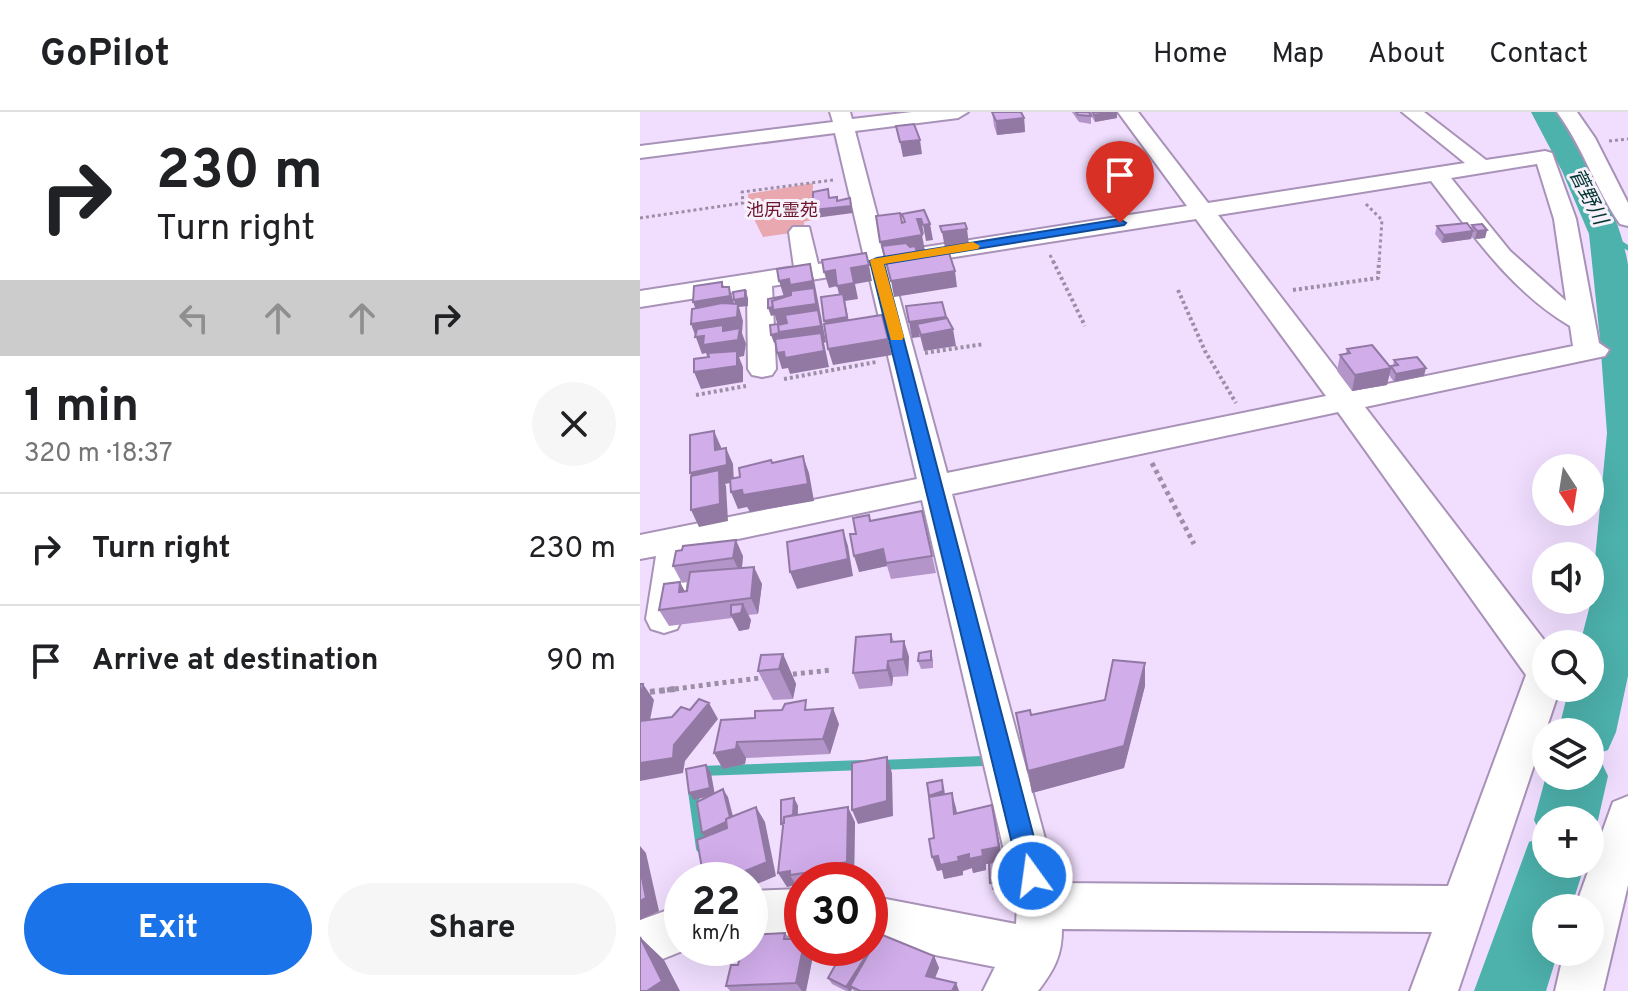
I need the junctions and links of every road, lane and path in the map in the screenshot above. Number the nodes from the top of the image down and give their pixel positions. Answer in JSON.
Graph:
{"nodes":[{"id":1,"x":958,"y":112,"type":"edge"},
{"id":2,"x":1128,"y":112,"type":"edge"},
{"id":3,"x":1412,"y":112,"type":"edge"},
{"id":4,"x":1567,"y":112,"type":"edge"},
{"id":5,"x":842,"y":119,"type":"edge"},
{"id":6,"x":1628,"y":139,"type":"edge"},
{"id":7,"x":1608,"y":141,"type":"dead end"},
{"id":8,"x":640,"y":152,"type":"edge"},
{"id":9,"x":1481,"y":166,"type":"junction"},
{"id":10,"x":1435,"y":173,"type":"junction"},
{"id":11,"x":856,"y":176,"type":"junction"},
{"id":12,"x":1348,"y":187,"type":"junction"},
{"id":13,"x":1199,"y":210,"type":"junction"},
{"id":14,"x":640,"y":218,"type":"edge"},
{"id":15,"x":1628,"y":219,"type":"edge"},
{"id":16,"x":801,"y":232,"type":"dead end"},
{"id":17,"x":1040,"y":235,"type":"junction"},
{"id":18,"x":877,"y":261,"type":"junction"},
{"id":19,"x":807,"y":272,"type":"junction"},
{"id":20,"x":759,"y":280,"type":"junction"},
{"id":21,"x":1178,"y":290,"type":"dead end"},
{"id":22,"x":1263,"y":295,"type":"junction"},
{"id":23,"x":640,"y":299,"type":"edge"},
{"id":24,"x":1085,"y":326,"type":"dead end"},
{"id":25,"x":1588,"y":341,"type":"junction"},
{"id":26,"x":984,"y":344,"type":"dead end"},
{"id":27,"x":902,"y":357,"type":"junction"},
{"id":28,"x":762,"y":378,"type":"junction"},
{"id":29,"x":696,"y":395,"type":"dead end"},
{"id":30,"x":1343,"y":401,"type":"junction"},
{"id":31,"x":1247,"y":421,"type":"junction"},
{"id":32,"x":1142,"y":443,"type":"junction"},
{"id":33,"x":936,"y":486,"type":"junction"},
{"id":34,"x":675,"y":540,"type":"junction"},
{"id":35,"x":1194,"y":544,"type":"dead end"},
{"id":36,"x":640,"y":547,"type":"edge"},
{"id":37,"x":664,"y":619,"type":"edge"},
{"id":38,"x":832,"y":670,"type":"dead end"},
{"id":39,"x":640,"y":693,"type":"edge"},
{"id":40,"x":1628,"y":816,"type":"edge"},
{"id":41,"x":1602,"y":894,"type":"edge"},
{"id":42,"x":1040,"y":906,"type":"junction"},
{"id":43,"x":1463,"y":909,"type":"junction"},
{"id":44,"x":888,"y":923,"type":"edge"},
{"id":45,"x":664,"y":935,"type":"edge"},
{"id":46,"x":640,"y":944,"type":"edge"},
{"id":47,"x":1038,"y":952,"type":"junction"},
{"id":48,"x":1585,"y":966,"type":"edge"},
{"id":49,"x":1007,"y":991,"type":"edge"},
{"id":50,"x":1434,"y":991,"type":"edge"},
{"id":51,"x":1579,"y":991,"type":"edge"}],
"edges":[{"from":1,"to":5,"type":"street"},
{"from":2,"to":13,"type":"street"},
{"from":3,"to":9,"type":"street"},
{"from":4,"to":15,"type":"street"},
{"from":5,"to":8,"type":"street"},
{"from":5,"to":11,"type":"street"},
{"from":6,"to":7,"type":"path"},
{"from":9,"to":10,"type":"street"},
{"from":9,"to":25,"type":"street"},
{"from":10,"to":12,"type":"street"},
{"from":10,"to":25,"type":"street"},
{"from":11,"to":14,"type":"path"},
{"from":11,"to":18,"type":"street"},
{"from":12,"to":13,"type":"street"},
{"from":12,"to":22,"type":"path"},
{"from":13,"to":17,"type":"street"},
{"from":13,"to":22,"type":"street"},
{"from":16,"to":19,"type":"street"},
{"from":17,"to":18,"type":"street"},
{"from":17,"to":24,"type":"path"},
{"from":18,"to":19,"type":"street"},
{"from":18,"to":27,"type":"street"},
{"from":19,"to":20,"type":"street"},
{"from":20,"to":23,"type":"street"},
{"from":20,"to":28,"type":"street"},
{"from":21,"to":31,"type":"path"},
{"from":22,"to":30,"type":"street"},
{"from":25,"to":30,"type":"street"},
{"from":26,"to":27,"type":"path"},
{"from":27,"to":28,"type":"path"},
{"from":27,"to":33,"type":"street"},
{"from":28,"to":29,"type":"path"},
{"from":30,"to":31,"type":"street"},
{"from":30,"to":43,"type":"street"},
{"from":31,"to":32,"type":"street"},
{"from":32,"to":33,"type":"street"},
{"from":32,"to":35,"type":"path"},
{"from":33,"to":34,"type":"street"},
{"from":33,"to":42,"type":"street"},
{"from":34,"to":36,"type":"street"},
{"from":34,"to":37,"type":"street"},
{"from":38,"to":39,"type":"path"},
{"from":40,"to":41,"type":"street"},
{"from":42,"to":43,"type":"street"},
{"from":42,"to":47,"type":"street"},
{"from":43,"to":50,"type":"street"},
{"from":44,"to":47,"type":"street"},
{"from":45,"to":46,"type":"street"},
{"from":47,"to":49,"type":"street"},
{"from":48,"to":51,"type":"street"}]}
